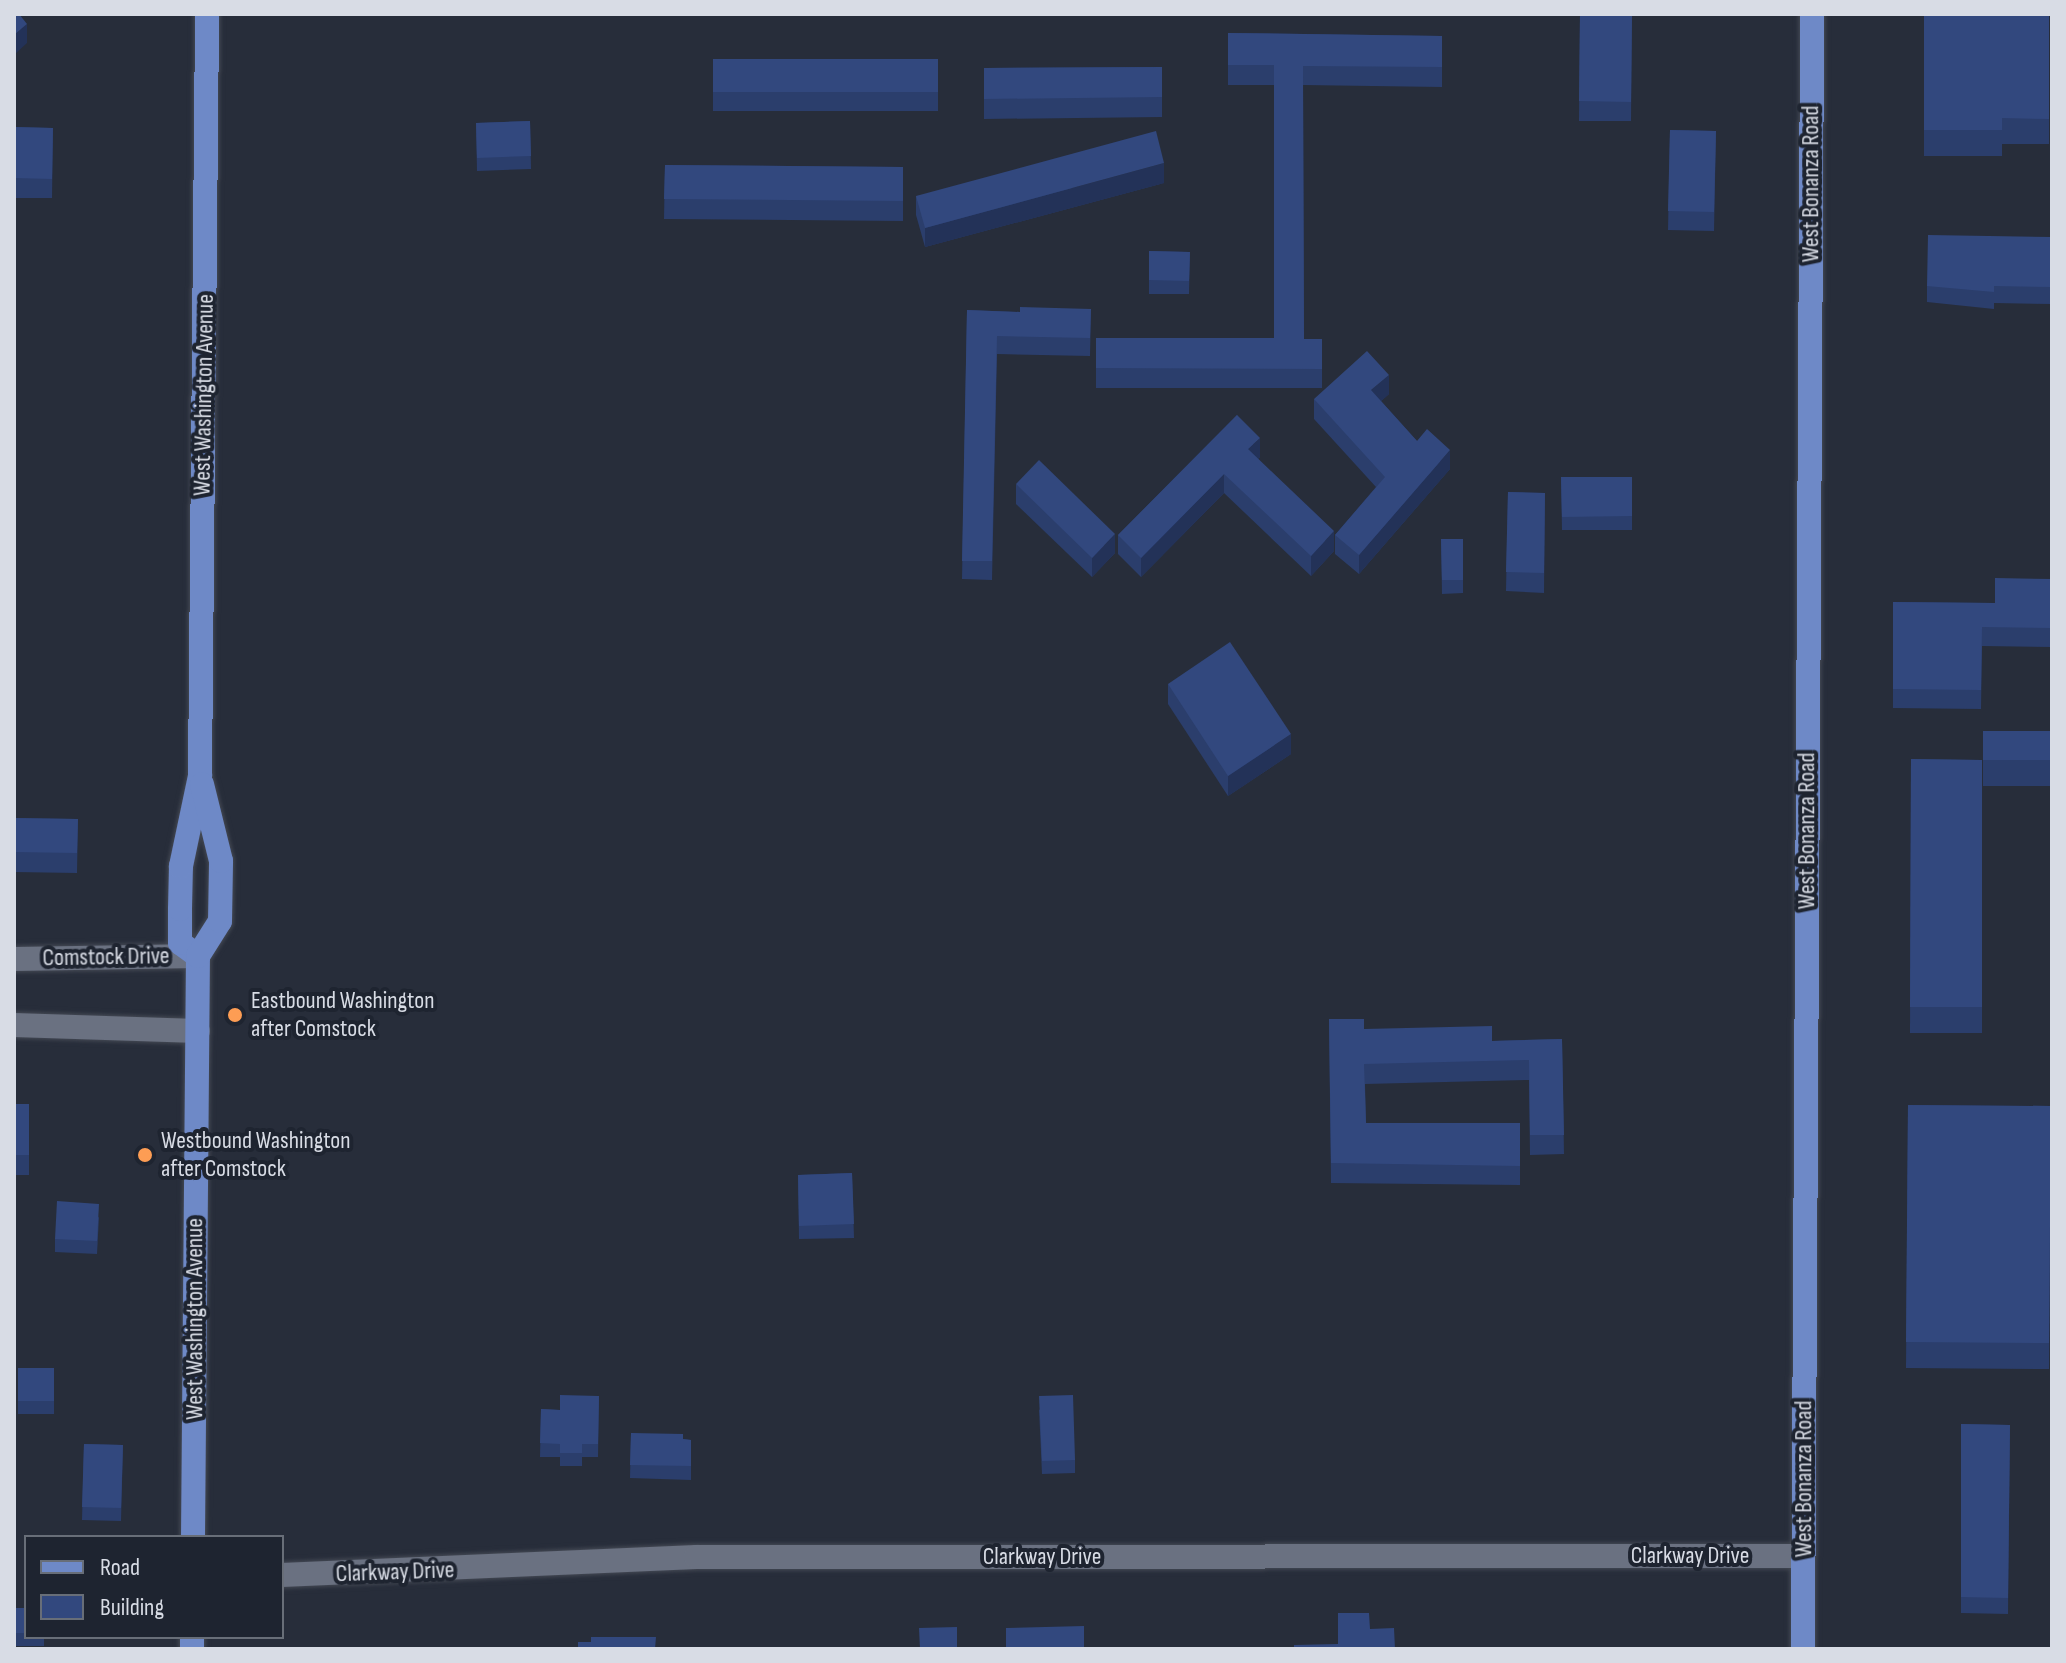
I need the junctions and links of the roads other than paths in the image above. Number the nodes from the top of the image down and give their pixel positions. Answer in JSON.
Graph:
{"nodes":[{"id":1,"x":207,"y":14,"type":"edge"},
{"id":2,"x":1812,"y":14,"type":"edge"},
{"id":3,"x":200,"y":776,"type":"junction"},
{"id":4,"x":198,"y":956,"type":"junction"},
{"id":5,"x":14,"y":959,"type":"edge"},
{"id":6,"x":14,"y":1025,"type":"edge"},
{"id":7,"x":198,"y":1031,"type":"junction"},
{"id":8,"x":193,"y":1535,"type":"edge"},
{"id":9,"x":1803,"y":1556,"type":"junction"},
{"id":10,"x":284,"y":1575,"type":"edge"},
{"id":11,"x":1803,"y":1649,"type":"edge"}],
"edges":[{"from":1,"to":3,"type":"main road","name":"West Washington Avenue"},
{"from":2,"to":9,"type":"main road","name":"West Bonanza Road"},
{"from":3,"to":4,"type":"main road","name":"West Washington Avenue"},
{"from":3,"to":4,"type":"main road","name":"West Washington Avenue"},
{"from":4,"to":5,"type":"street","name":"Comstock Drive"},
{"from":4,"to":7,"type":"main road","name":"West Washington Avenue"},
{"from":6,"to":7,"type":"street"},
{"from":7,"to":8,"type":"main road","name":"West Washington Avenue"},
{"from":9,"to":10,"type":"street","name":"Clarkway Drive"},
{"from":9,"to":11,"type":"main road","name":"West Bonanza Road"}]}
